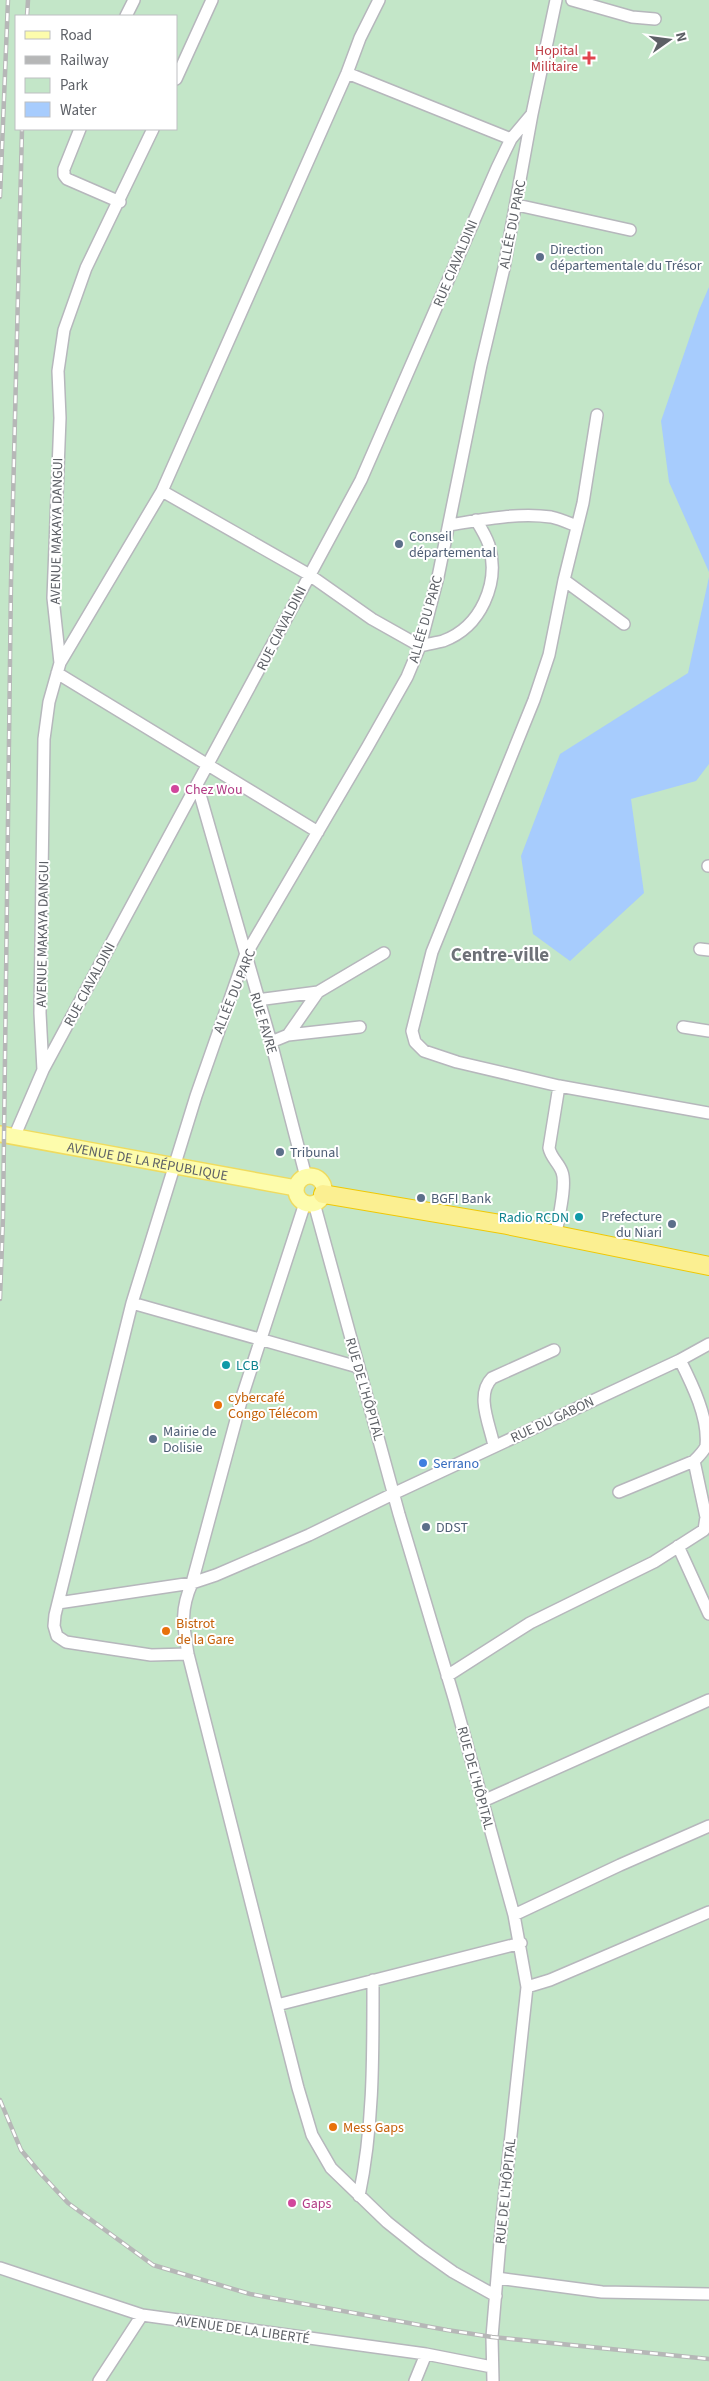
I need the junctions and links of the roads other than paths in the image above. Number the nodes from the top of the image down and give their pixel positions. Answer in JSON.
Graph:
{"nodes":[{"id":1,"x":134,"y":0,"type":"edge"},
{"id":2,"x":212,"y":0,"type":"edge"},
{"id":3,"x":379,"y":0,"type":"edge"},
{"id":4,"x":556,"y":0,"type":"edge"},
{"id":5,"x":572,"y":0,"type":"edge"},
{"id":6,"x":126,"y":15,"type":"edge"},
{"id":7,"x":655,"y":19,"type":"dead end"},
{"id":8,"x":178,"y":73,"type":"edge"},
{"id":9,"x":347,"y":73,"type":"junction"},
{"id":10,"x":532,"y":114,"type":"junction"},
{"id":11,"x":80,"y":130,"type":"edge"},
{"id":12,"x":153,"y":130,"type":"edge"},
{"id":13,"x":510,"y":139,"type":"junction"},
{"id":14,"x":120,"y":202,"type":"junction"},
{"id":15,"x":517,"y":205,"type":"junction"},
{"id":16,"x":630,"y":230,"type":"dead end"},
{"id":17,"x":597,"y":414,"type":"dead end"},
{"id":18,"x":162,"y":491,"type":"junction"},
{"id":19,"x":476,"y":520,"type":"junction"},
{"id":20,"x":449,"y":525,"type":"junction"},
{"id":21,"x":577,"y":526,"type":"junction"},
{"id":22,"x":308,"y":574,"type":"junction"},
{"id":23,"x":564,"y":580,"type":"junction"},
{"id":24,"x":624,"y":624,"type":"dead end"},
{"id":25,"x":420,"y":646,"type":"junction"},
{"id":26,"x":58,"y":668,"type":"junction"},
{"id":27,"x":206,"y":764,"type":"junction"},
{"id":28,"x":197,"y":784,"type":"junction"},
{"id":29,"x":318,"y":832,"type":"junction"},
{"id":30,"x":384,"y":953,"type":"dead end"},
{"id":31,"x":245,"y":956,"type":"junction"},
{"id":32,"x":318,"y":992,"type":"junction"},
{"id":33,"x":257,"y":1000,"type":"junction"},
{"id":34,"x":360,"y":1027,"type":"dead end"},
{"id":35,"x":683,"y":1027,"type":"dead end"},
{"id":36,"x":709,"y":1031,"type":"edge"},
{"id":37,"x":288,"y":1035,"type":"junction"},
{"id":38,"x":271,"y":1042,"type":"junction"},
{"id":39,"x":43,"y":1070,"type":"junction"},
{"id":40,"x":559,"y":1086,"type":"junction"},
{"id":41,"x":709,"y":1112,"type":"edge"},
{"id":42,"x":8,"y":1135,"type":"edge"},
{"id":43,"x":173,"y":1166,"type":"junction"},
{"id":44,"x":301,"y":1182,"type":"junction"},
{"id":45,"x":314,"y":1200,"type":"junction"},
{"id":46,"x":556,"y":1234,"type":"junction"},
{"id":47,"x":709,"y":1266,"type":"edge"},
{"id":48,"x":132,"y":1304,"type":"junction"},
{"id":49,"x":261,"y":1338,"type":"junction"},
{"id":50,"x":709,"y":1344,"type":"edge"},
{"id":51,"x":554,"y":1350,"type":"dead end"},
{"id":52,"x":680,"y":1360,"type":"junction"},
{"id":53,"x":358,"y":1367,"type":"junction"},
{"id":54,"x":494,"y":1446,"type":"junction"},
{"id":55,"x":694,"y":1461,"type":"junction"},
{"id":56,"x":619,"y":1492,"type":"dead end"},
{"id":57,"x":395,"y":1493,"type":"junction"},
{"id":58,"x":678,"y":1546,"type":"junction"},
{"id":59,"x":192,"y":1583,"type":"junction"},
{"id":60,"x":58,"y":1603,"type":"junction"},
{"id":61,"x":709,"y":1614,"type":"edge"},
{"id":62,"x":188,"y":1654,"type":"junction"},
{"id":63,"x":447,"y":1676,"type":"junction"},
{"id":64,"x":709,"y":1700,"type":"edge"},
{"id":65,"x":484,"y":1801,"type":"junction"},
{"id":66,"x":709,"y":1826,"type":"edge"},
{"id":67,"x":709,"y":1912,"type":"edge"},
{"id":68,"x":514,"y":1915,"type":"junction"},
{"id":69,"x":520,"y":1943,"type":"junction"},
{"id":70,"x":373,"y":1980,"type":"junction"},
{"id":71,"x":528,"y":1987,"type":"junction"},
{"id":72,"x":277,"y":2004,"type":"junction"},
{"id":73,"x":359,"y":2196,"type":"junction"},
{"id":74,"x":0,"y":2268,"type":"edge"},
{"id":75,"x":497,"y":2278,"type":"junction"},
{"id":76,"x":709,"y":2294,"type":"edge"},
{"id":77,"x":496,"y":2296,"type":"junction"},
{"id":78,"x":142,"y":2315,"type":"junction"},
{"id":79,"x":426,"y":2354,"type":"junction"},
{"id":80,"x":492,"y":2368,"type":"junction"},
{"id":81,"x":99,"y":2381,"type":"edge"},
{"id":82,"x":415,"y":2381,"type":"edge"},
{"id":83,"x":493,"y":2381,"type":"edge"}],
"edges":[{"from":1,"to":6,"type":"street"},
{"from":2,"to":8,"type":"street"},
{"from":3,"to":9,"type":"street"},
{"from":4,"to":10,"type":"street","name":"ALLÉE DU PARC"},
{"from":5,"to":7,"type":"street"},
{"from":9,"to":13,"type":"street"},
{"from":9,"to":18,"type":"street"},
{"from":10,"to":13,"type":"street","name":"RUE CIAVALDINI"},
{"from":10,"to":15,"type":"street","name":"ALLÉE DU PARC"},
{"from":11,"to":14,"type":"street"},
{"from":12,"to":14,"type":"street","name":"AVENUE MAKAYA DANGUI"},
{"from":13,"to":22,"type":"street","name":"RUE CIAVALDINI"},
{"from":14,"to":26,"type":"street","name":"AVENUE MAKAYA DANGUI"},
{"from":15,"to":16,"type":"street"},
{"from":15,"to":20,"type":"street","name":"ALLÉE DU PARC"},
{"from":17,"to":21,"type":"street"},
{"from":18,"to":22,"type":"street"},
{"from":18,"to":26,"type":"street"},
{"from":19,"to":20,"type":"street"},
{"from":19,"to":21,"type":"street"},
{"from":19,"to":25,"type":"street"},
{"from":20,"to":25,"type":"street","name":"ALLÉE DU PARC"},
{"from":21,"to":23,"type":"street"},
{"from":22,"to":25,"type":"street"},
{"from":22,"to":27,"type":"street","name":"RUE CIAVALDINI"},
{"from":23,"to":24,"type":"street"},
{"from":23,"to":40,"type":"street"},
{"from":25,"to":29,"type":"street","name":"ALLÉE DU PARC"},
{"from":26,"to":27,"type":"street"},
{"from":26,"to":39,"type":"street","name":"AVENUE MAKAYA DANGUI"},
{"from":27,"to":28,"type":"street","name":"RUE CIAVALDINI"},
{"from":27,"to":29,"type":"street"},
{"from":28,"to":31,"type":"street","name":"RUE FAVRE"},
{"from":28,"to":39,"type":"street","name":"RUE CIAVALDINI"},
{"from":29,"to":31,"type":"street","name":"ALLÉE DU PARC"},
{"from":30,"to":32,"type":"street"},
{"from":31,"to":33,"type":"street","name":"RUE FAVRE"},
{"from":31,"to":43,"type":"street","name":"ALLÉE DU PARC"},
{"from":32,"to":33,"type":"street"},
{"from":32,"to":37,"type":"street"},
{"from":33,"to":38,"type":"street","name":"RUE FAVRE"},
{"from":34,"to":37,"type":"street"},
{"from":35,"to":36,"type":"street"},
{"from":37,"to":38,"type":"street"},
{"from":38,"to":44,"type":"street","name":"RUE FAVRE"},
{"from":39,"to":42,"type":"street","name":"RUE CIAVALDINI"},
{"from":40,"to":41,"type":"street"},
{"from":40,"to":46,"type":"street"},
{"from":42,"to":43,"type":"main road","name":"AVENUE DE LA RÉPUBLIQUE"},
{"from":43,"to":44,"type":"main road","name":"AVENUE DE LA RÉPUBLIQUE"},
{"from":43,"to":48,"type":"street","name":"ALLÉE DU PARC"},
{"from":44,"to":45,"type":"main road"},
{"from":44,"to":45,"type":"main road"},
{"from":45,"to":46,"type":"highway"},
{"from":45,"to":49,"type":"street"},
{"from":45,"to":53,"type":"street","name":"RUE DE L'HÔPITAL"},
{"from":46,"to":47,"type":"highway"},
{"from":48,"to":49,"type":"street"},
{"from":48,"to":60,"type":"street","name":"ALLÉE DU PARC"},
{"from":49,"to":53,"type":"street"},
{"from":49,"to":59,"type":"street"},
{"from":50,"to":52,"type":"street","name":"RUE DU GABON"},
{"from":51,"to":54,"type":"street"},
{"from":52,"to":54,"type":"street","name":"RUE DU GABON"},
{"from":52,"to":55,"type":"street"},
{"from":53,"to":57,"type":"street","name":"RUE DE L'HÔPITAL"},
{"from":54,"to":57,"type":"street","name":"RUE DU GABON"},
{"from":55,"to":56,"type":"street"},
{"from":55,"to":58,"type":"street"},
{"from":57,"to":59,"type":"street","name":"RUE DU GABON"},
{"from":57,"to":63,"type":"street","name":"RUE DE L'HÔPITAL"},
{"from":58,"to":61,"type":"street"},
{"from":58,"to":63,"type":"street"},
{"from":59,"to":60,"type":"street","name":"RUE DU GABON"},
{"from":59,"to":62,"type":"street"},
{"from":60,"to":62,"type":"street","name":"ALLÉE DU PARC"},
{"from":62,"to":72,"type":"street"},
{"from":63,"to":65,"type":"street","name":"RUE DE L'HÔPITAL"},
{"from":64,"to":65,"type":"street"},
{"from":65,"to":68,"type":"street","name":"RUE DE L'HÔPITAL"},
{"from":66,"to":68,"type":"street"},
{"from":67,"to":71,"type":"street"},
{"from":68,"to":69,"type":"street","name":"RUE DE L'HÔPITAL"},
{"from":69,"to":70,"type":"street"},
{"from":69,"to":71,"type":"street","name":"RUE DE L'HÔPITAL"},
{"from":70,"to":72,"type":"street"},
{"from":70,"to":73,"type":"street"},
{"from":71,"to":75,"type":"street","name":"RUE DE L'HÔPITAL"},
{"from":72,"to":73,"type":"street"},
{"from":73,"to":77,"type":"street"},
{"from":74,"to":78,"type":"street","name":"AVENUE DE LA LIBERTÉ"},
{"from":75,"to":76,"type":"street"},
{"from":75,"to":77,"type":"street","name":"RUE DE L'HÔPITAL"},
{"from":77,"to":80,"type":"street","name":"RUE DE L'HÔPITAL"},
{"from":78,"to":79,"type":"street","name":"AVENUE DE LA LIBERTÉ"},
{"from":78,"to":81,"type":"street"},
{"from":79,"to":80,"type":"street","name":"AVENUE DE LA LIBERTÉ"},
{"from":79,"to":82,"type":"street"},
{"from":80,"to":83,"type":"street","name":"RUE DE L'HÔPITAL"}]}
